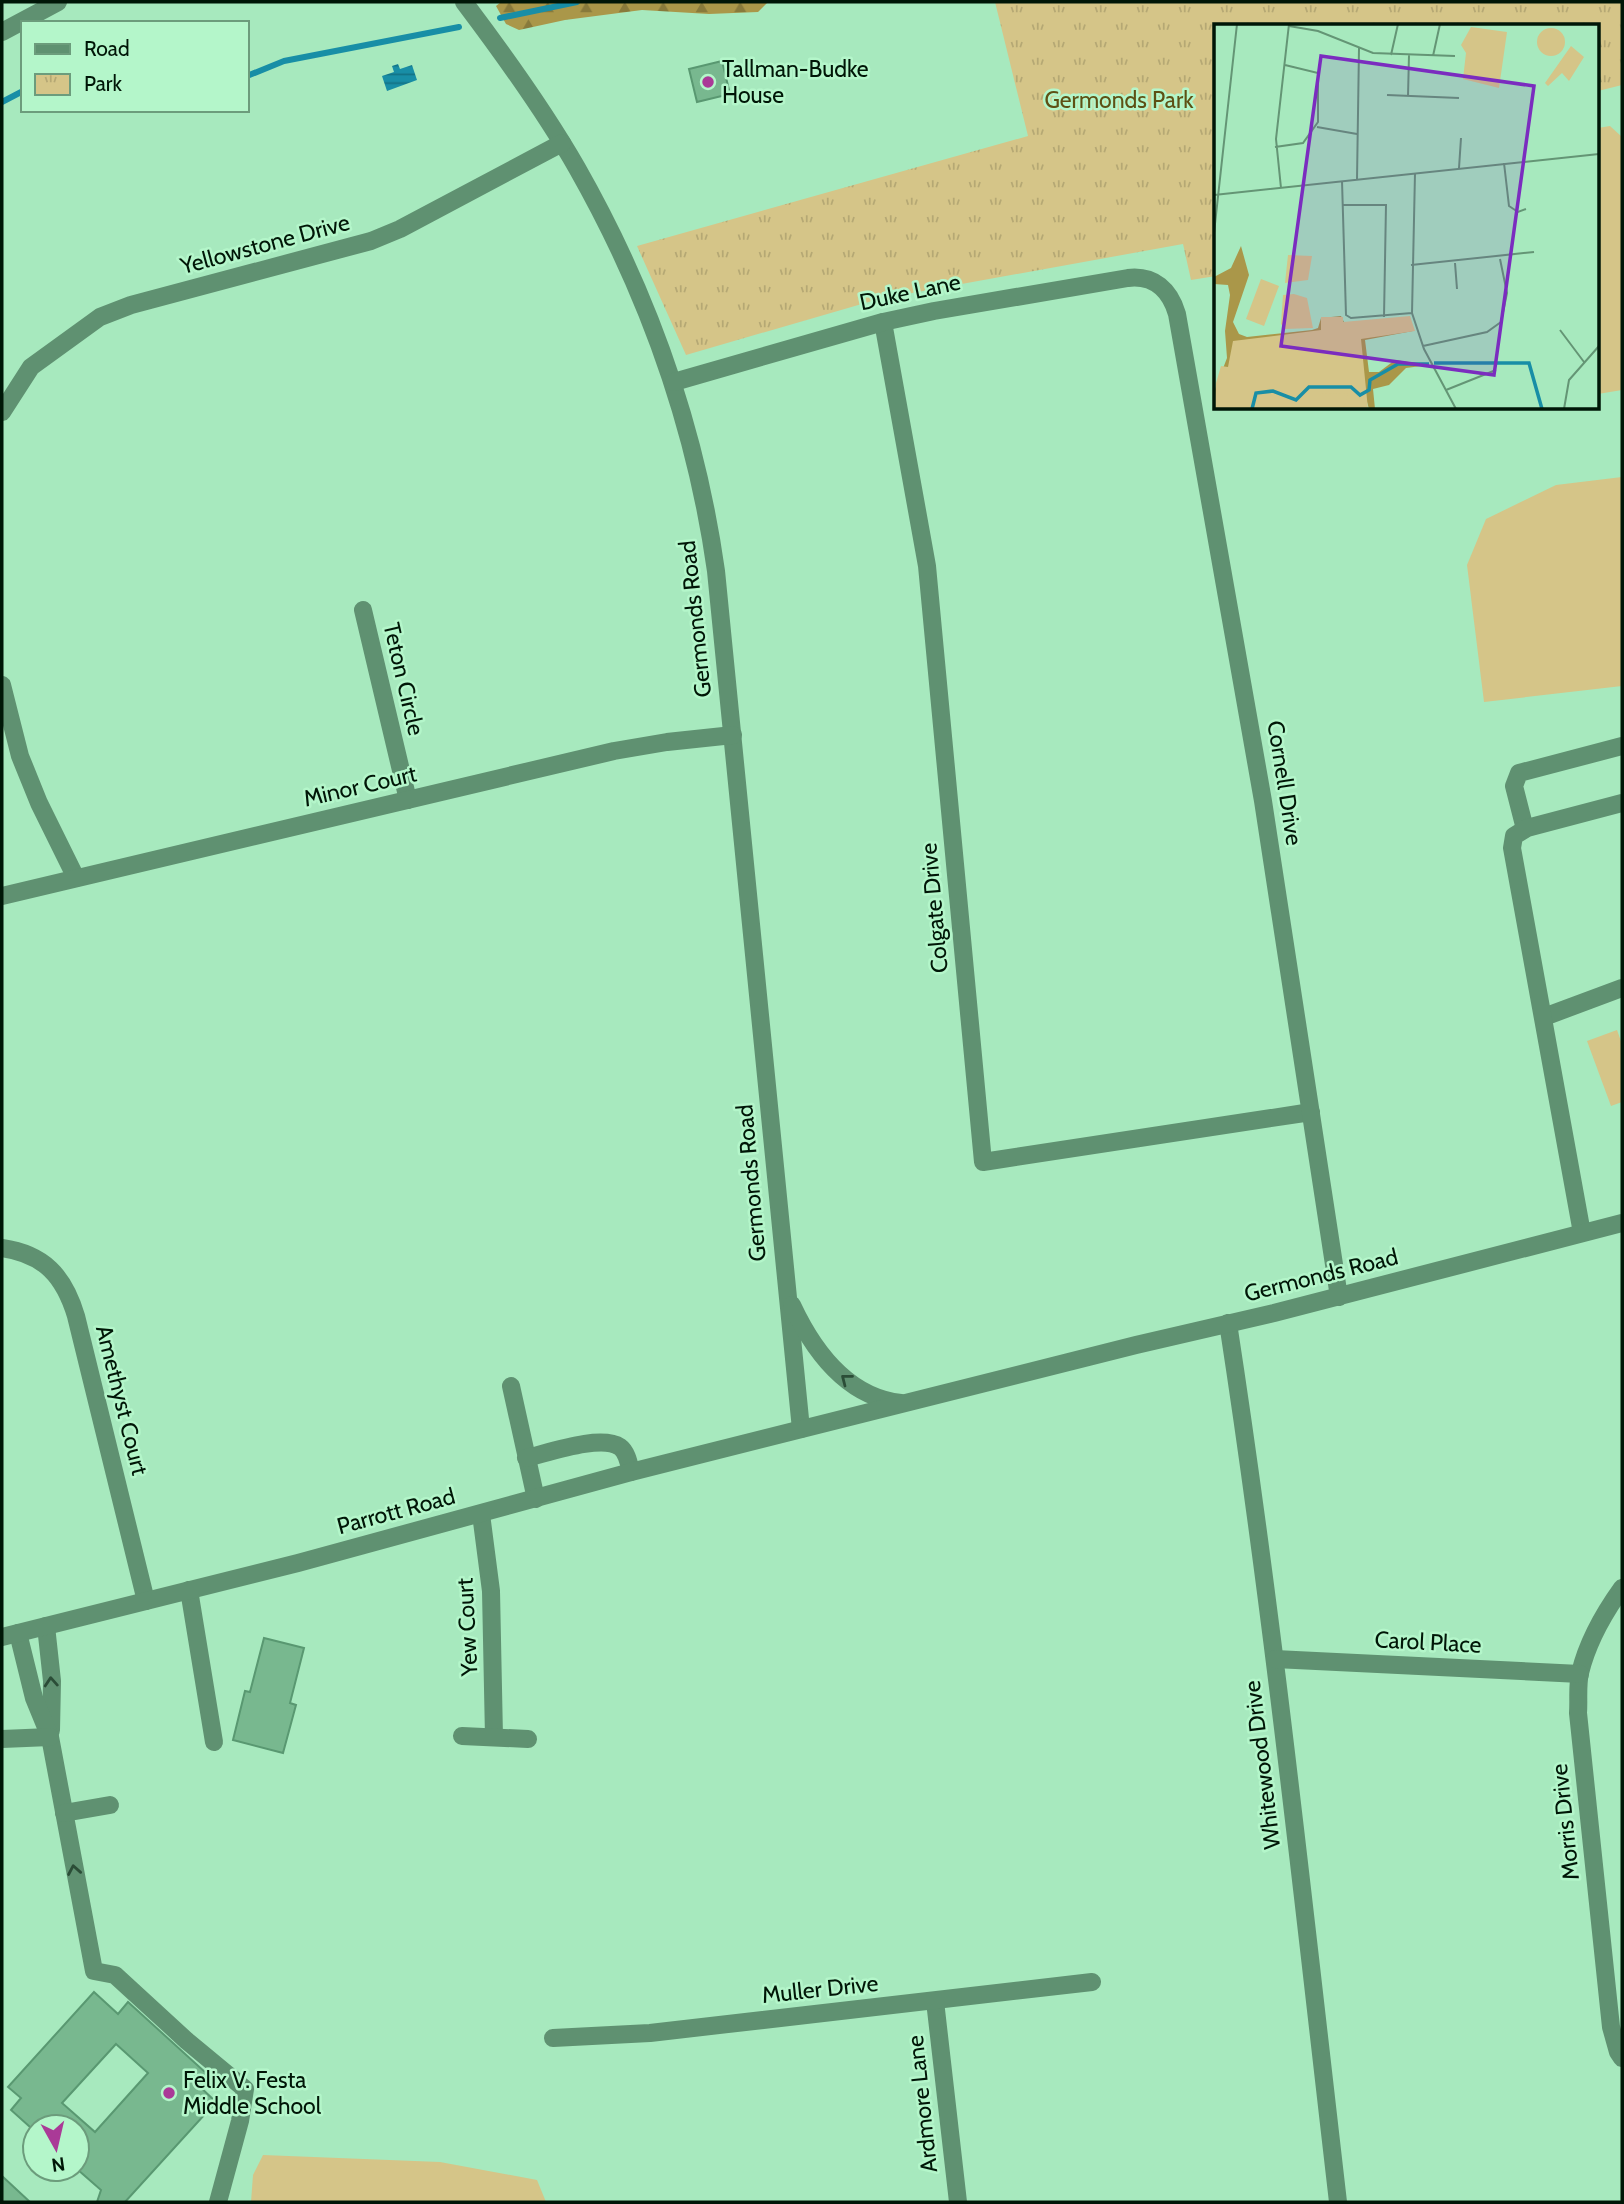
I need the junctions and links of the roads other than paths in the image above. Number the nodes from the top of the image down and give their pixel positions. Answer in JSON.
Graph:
{"nodes":[{"id":1,"x":58,"y":2,"type":"edge"},
{"id":2,"x":464,"y":2,"type":"edge"},
{"id":3,"x":23,"y":21,"type":"edge"},
{"id":4,"x":21,"y":22,"type":"edge"},
{"id":5,"x":2,"y":32,"type":"edge"},
{"id":6,"x":562,"y":144,"type":"junction"},
{"id":7,"x":1159,"y":285,"type":"joint"},
{"id":8,"x":883,"y":322,"type":"junction"},
{"id":9,"x":674,"y":382,"type":"junction"},
{"id":10,"x":2,"y":412,"type":"edge"},
{"id":11,"x":363,"y":610,"type":"dead end"},
{"id":12,"x":2,"y":685,"type":"edge"},
{"id":13,"x":733,"y":736,"type":"junction"},
{"id":14,"x":1622,"y":746,"type":"edge"},
{"id":15,"x":408,"y":800,"type":"junction"},
{"id":16,"x":1622,"y":803,"type":"edge"},
{"id":17,"x":1525,"y":829,"type":"junction"},
{"id":18,"x":76,"y":878,"type":"junction"},
{"id":19,"x":2,"y":896,"type":"edge"},
{"id":20,"x":1622,"y":988,"type":"edge"},
{"id":21,"x":1544,"y":1017,"type":"junction"},
{"id":22,"x":1311,"y":1112,"type":"junction"},
{"id":23,"x":1622,"y":1223,"type":"edge"},
{"id":24,"x":1581,"y":1233,"type":"junction"},
{"id":25,"x":2,"y":1248,"type":"edge"},
{"id":26,"x":786,"y":1289,"type":"junction"},
{"id":27,"x":1339,"y":1297,"type":"junction"},
{"id":28,"x":1228,"y":1323,"type":"junction"},
{"id":29,"x":511,"y":1386,"type":"dead end"},
{"id":30,"x":908,"y":1403,"type":"junction"},
{"id":31,"x":801,"y":1429,"type":"junction"},
{"id":32,"x":526,"y":1458,"type":"junction"},
{"id":33,"x":631,"y":1472,"type":"junction"},
{"id":34,"x":536,"y":1499,"type":"junction"},
{"id":35,"x":481,"y":1514,"type":"junction"},
{"id":36,"x":1622,"y":1588,"type":"edge"},
{"id":37,"x":189,"y":1590,"type":"junction"},
{"id":38,"x":146,"y":1601,"type":"junction"},
{"id":39,"x":46,"y":1626,"type":"junction"},
{"id":40,"x":10,"y":1635,"type":"edge"},
{"id":41,"x":1275,"y":1659,"type":"junction"},
{"id":42,"x":1580,"y":1674,"type":"junction"},
{"id":43,"x":462,"y":1736,"type":"dead end"},
{"id":44,"x":50,"y":1737,"type":"junction"},
{"id":45,"x":494,"y":1737,"type":"junction"},
{"id":46,"x":2,"y":1738,"type":"edge"},
{"id":47,"x":528,"y":1739,"type":"dead end"},
{"id":48,"x":214,"y":1742,"type":"dead end"},
{"id":49,"x":110,"y":1805,"type":"dead end"},
{"id":50,"x":64,"y":1813,"type":"junction"},
{"id":51,"x":1092,"y":1982,"type":"dead end"},
{"id":52,"x":935,"y":2001,"type":"junction"},
{"id":53,"x":553,"y":2038,"type":"dead end"},
{"id":54,"x":1622,"y":2058,"type":"edge"},
{"id":55,"x":218,"y":2202,"type":"edge"},
{"id":56,"x":958,"y":2202,"type":"edge"},
{"id":57,"x":1338,"y":2202,"type":"edge"}],
"edges":[{"from":1,"to":3,"type":"street"},
{"from":2,"to":6,"type":"street","name":"Germonds Road"},
{"from":4,"to":5,"type":"street"},
{"from":6,"to":9,"type":"street","name":"Germonds Road"},
{"from":6,"to":10,"type":"street","name":"Yellowstone Drive"},
{"from":7,"to":8,"type":"street","name":"Duke Lane"},
{"from":7,"to":22,"type":"street","name":"Cornell Drive"},
{"from":8,"to":9,"type":"street","name":"Duke Lane"},
{"from":8,"to":22,"type":"street","name":"Colgate Drive"},
{"from":9,"to":13,"type":"street","name":"Germonds Road"},
{"from":11,"to":15,"type":"street","name":"Teton Circle"},
{"from":12,"to":18,"type":"street"},
{"from":13,"to":15,"type":"street","name":"Minor Court"},
{"from":13,"to":26,"type":"street","name":"Germonds Road"},
{"from":14,"to":17,"type":"street"},
{"from":15,"to":18,"type":"street","name":"Minor Court"},
{"from":16,"to":17,"type":"street"},
{"from":17,"to":21,"type":"street"},
{"from":18,"to":19,"type":"street","name":"Minor Court"},
{"from":20,"to":21,"type":"street"},
{"from":21,"to":24,"type":"street"},
{"from":22,"to":27,"type":"street","name":"Cornell Drive"},
{"from":23,"to":24,"type":"street","name":"Germonds Road"},
{"from":24,"to":27,"type":"street","name":"Germonds Road"},
{"from":25,"to":38,"type":"street","name":"Amethyst Court"},
{"from":30,"to":26,"type":"street","name":"Germonds Road","one_way":true},
{"from":26,"to":31,"type":"street","name":"Germonds Road"},
{"from":27,"to":28,"type":"street","name":"Germonds Road"},
{"from":28,"to":30,"type":"street","name":"Germonds Road"},
{"from":28,"to":41,"type":"street","name":"Whitewood Drive"},
{"from":29,"to":32,"type":"street"},
{"from":30,"to":31,"type":"street","name":"Germonds Road"},
{"from":31,"to":33,"type":"street","name":"Parrott Road"},
{"from":32,"to":33,"type":"street"},
{"from":32,"to":34,"type":"street"},
{"from":33,"to":34,"type":"street","name":"Parrott Road"},
{"from":34,"to":35,"type":"street","name":"Parrott Road"},
{"from":35,"to":37,"type":"street","name":"Parrott Road"},
{"from":35,"to":45,"type":"street","name":"Yew Court"},
{"from":36,"to":42,"type":"street","name":"Morris Drive"},
{"from":37,"to":38,"type":"street","name":"Parrott Road"},
{"from":37,"to":48,"type":"street"},
{"from":38,"to":39,"type":"street","name":"Parrott Road"},
{"from":39,"to":40,"type":"street","name":"Parrott Road"},
{"from":44,"to":39,"type":"street","one_way":true},
{"from":40,"to":44,"type":"street"},
{"from":41,"to":42,"type":"street","name":"Carol Place"},
{"from":41,"to":57,"type":"street","name":"Whitewood Drive"},
{"from":42,"to":54,"type":"street","name":"Morris Drive"},
{"from":43,"to":45,"type":"street"},
{"from":44,"to":46,"type":"street"},
{"from":44,"to":50,"type":"street"},
{"from":45,"to":47,"type":"street"},
{"from":49,"to":50,"type":"street"},
{"from":55,"to":50,"type":"street","one_way":true},
{"from":51,"to":52,"type":"street","name":"Muller Drive"},
{"from":52,"to":53,"type":"street","name":"Muller Drive"},
{"from":52,"to":56,"type":"street","name":"Ardmore Lane"}]}
